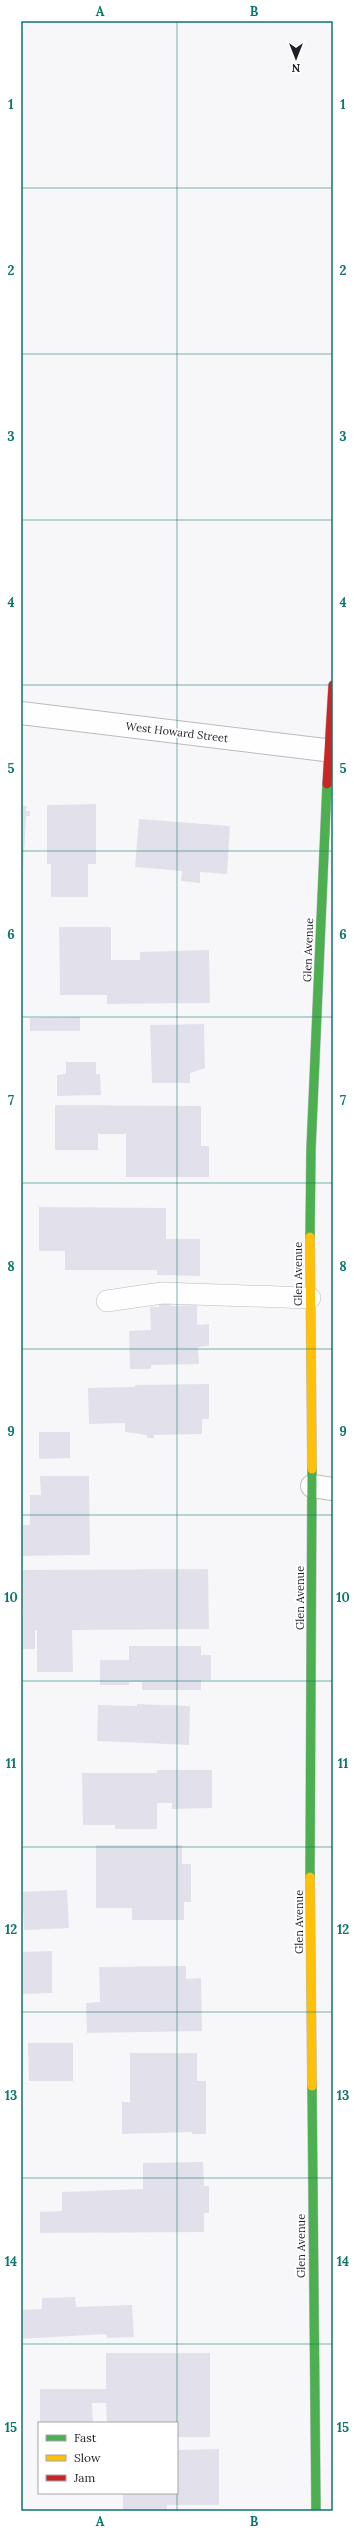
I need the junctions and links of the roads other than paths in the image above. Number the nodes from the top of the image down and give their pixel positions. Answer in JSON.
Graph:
{"nodes":[{"id":1,"x":333,"y":685,"type":"edge"},
{"id":2,"x":21,"y":713,"type":"edge"},
{"id":3,"x":330,"y":751,"type":"edge"},
{"id":4,"x":310,"y":1298,"type":"junction"},
{"id":5,"x":107,"y":1301,"type":"dead end"},
{"id":6,"x":323,"y":1487,"type":"edge"},
{"id":7,"x":316,"y":2511,"type":"edge"}],
"edges":[{"from":1,"to":3,"type":"street","name":"Glen Avenue"},
{"from":2,"to":3,"type":"street","name":"West Howard Street"},
{"from":3,"to":4,"type":"street","name":"Glen Avenue"},
{"from":4,"to":5,"type":"lane"},
{"from":4,"to":6,"type":"street","name":"Glen Avenue"},
{"from":6,"to":7,"type":"street","name":"Glen Avenue"}]}
